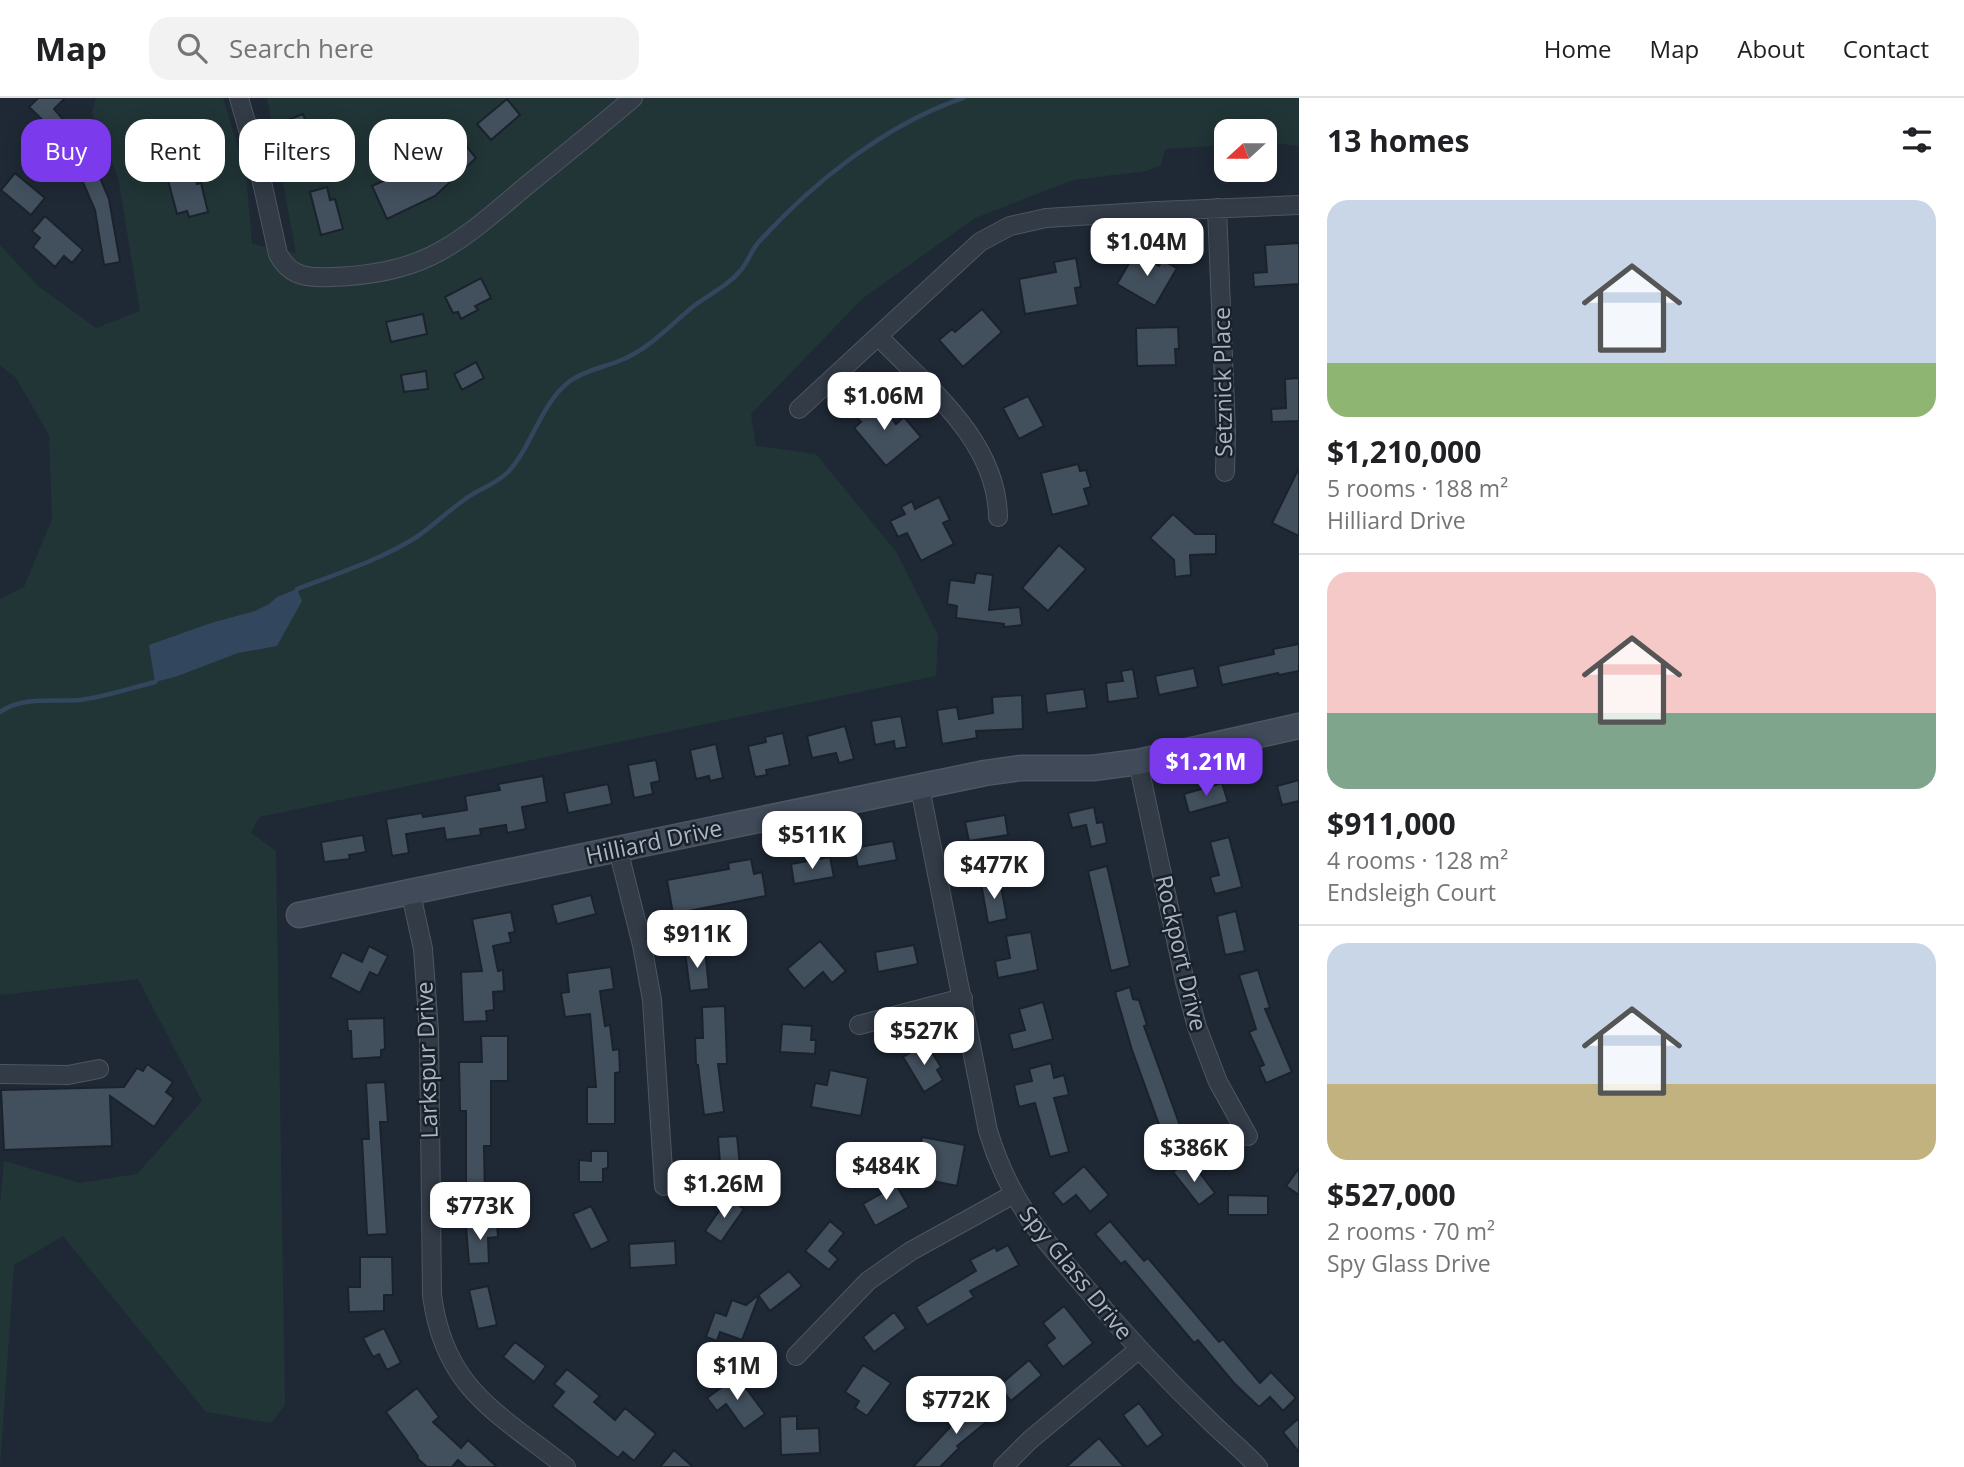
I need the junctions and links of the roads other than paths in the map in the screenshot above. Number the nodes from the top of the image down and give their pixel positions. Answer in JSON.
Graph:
{"nodes":[{"id":1,"x":239,"y":98,"type":"edge"},
{"id":2,"x":633,"y":98,"type":"edge"},
{"id":3,"x":1299,"y":205,"type":"edge"},
{"id":4,"x":1217,"y":208,"type":"junction"},
{"id":5,"x":878,"y":336,"type":"junction"},
{"id":6,"x":799,"y":409,"type":"dead end"},
{"id":7,"x":1225,"y":471,"type":"dead end"},
{"id":8,"x":998,"y":517,"type":"dead end"},
{"id":9,"x":1299,"y":726,"type":"edge"},
{"id":10,"x":1138,"y":762,"type":"junction"},
{"id":11,"x":920,"y":788,"type":"junction"},
{"id":12,"x":618,"y":849,"type":"junction"},
{"id":13,"x":411,"y":894,"type":"junction"},
{"id":14,"x":299,"y":915,"type":"dead end"},
{"id":15,"x":963,"y":998,"type":"junction"},
{"id":16,"x":859,"y":1025,"type":"dead end"},
{"id":17,"x":99,"y":1069,"type":"dead end"},
{"id":18,"x":0,"y":1074,"type":"edge"},
{"id":19,"x":1248,"y":1136,"type":"dead end"},
{"id":20,"x":664,"y":1186,"type":"dead end"},
{"id":21,"x":1014,"y":1194,"type":"junction"},
{"id":22,"x":1138,"y":1350,"type":"junction"},
{"id":23,"x":796,"y":1356,"type":"dead end"},
{"id":24,"x":566,"y":1467,"type":"edge"},
{"id":25,"x":1003,"y":1467,"type":"edge"},
{"id":26,"x":1258,"y":1467,"type":"edge"}],
"edges":[{"from":1,"to":2,"type":"street"},
{"from":3,"to":4,"type":"street"},
{"from":4,"to":5,"type":"street"},
{"from":4,"to":7,"type":"street","name":"Setznick Place"},
{"from":5,"to":6,"type":"street"},
{"from":5,"to":8,"type":"street"},
{"from":9,"to":10,"type":"street","name":"Hilliard Drive"},
{"from":10,"to":11,"type":"street","name":"Hilliard Drive"},
{"from":10,"to":19,"type":"street","name":"Rockport Drive"},
{"from":11,"to":12,"type":"street","name":"Hilliard Drive"},
{"from":11,"to":15,"type":"street","name":"Spy Glass Drive"},
{"from":12,"to":13,"type":"street","name":"Hilliard Drive"},
{"from":12,"to":20,"type":"street"},
{"from":13,"to":14,"type":"street","name":"Hilliard Drive"},
{"from":13,"to":24,"type":"street","name":"Larkspur Drive"},
{"from":15,"to":16,"type":"street"},
{"from":15,"to":21,"type":"street","name":"Spy Glass Drive"},
{"from":17,"to":18,"type":"street"},
{"from":21,"to":22,"type":"street","name":"Spy Glass Drive"},
{"from":21,"to":23,"type":"street"},
{"from":22,"to":25,"type":"street"},
{"from":22,"to":26,"type":"street","name":"Spy Glass Drive"}]}
